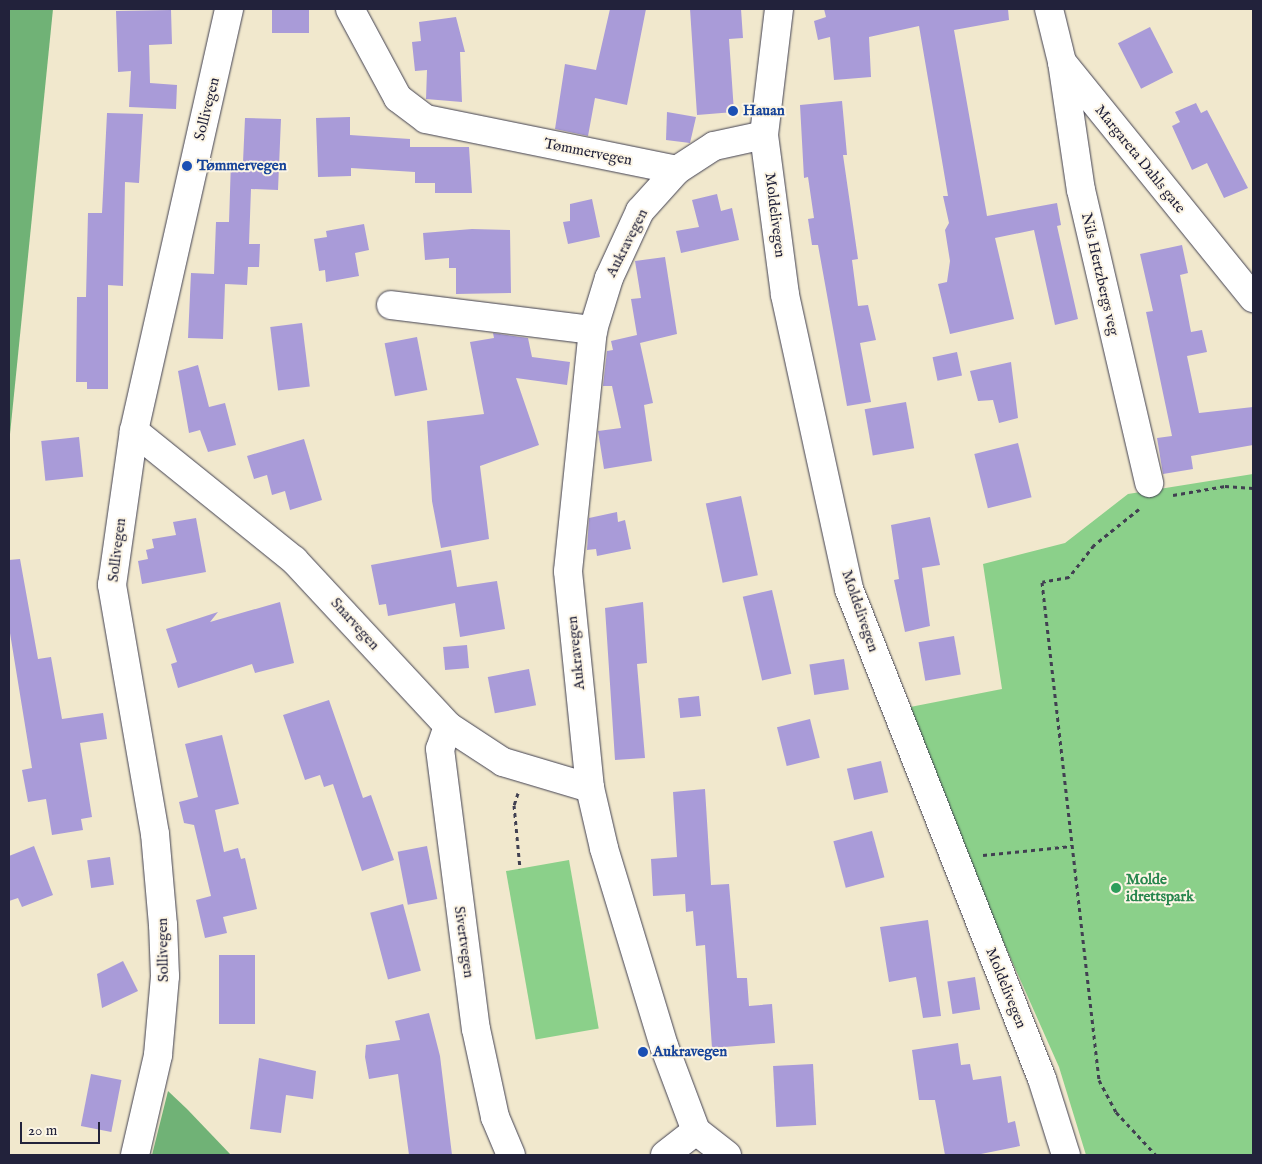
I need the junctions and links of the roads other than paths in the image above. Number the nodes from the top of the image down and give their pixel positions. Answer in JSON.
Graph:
{"nodes":[{"id":1,"x":229,"y":9,"type":"edge"},
{"id":2,"x":350,"y":9,"type":"edge"},
{"id":3,"x":778,"y":9,"type":"edge"},
{"id":4,"x":1049,"y":9,"type":"edge"},
{"id":5,"x":1062,"y":62,"type":"junction"},
{"id":6,"x":764,"y":135,"type":"junction"},
{"id":7,"x":677,"y":170,"type":"junction"},
{"id":8,"x":1253,"y":298,"type":"edge"},
{"id":9,"x":391,"y":305,"type":"dead end"},
{"id":10,"x":593,"y":330,"type":"junction"},
{"id":11,"x":134,"y":431,"type":"junction"},
{"id":12,"x":1154,"y":495,"type":"road end"},
{"id":13,"x":448,"y":726,"type":"junction"},
{"id":14,"x":590,"y":788,"type":"junction"},
{"id":15,"x":696,"y":1130,"type":"junction"},
{"id":16,"x":135,"y":1155,"type":"edge"},
{"id":17,"x":511,"y":1155,"type":"edge"},
{"id":18,"x":665,"y":1155,"type":"edge"},
{"id":19,"x":727,"y":1155,"type":"edge"},
{"id":20,"x":1066,"y":1155,"type":"edge"}],
"edges":[{"from":1,"to":11,"type":"street","name":"Sollivegen"},
{"from":2,"to":7,"type":"street","name":"Tømmervegen"},
{"from":3,"to":6,"type":"street","name":"Moldelivegen"},
{"from":4,"to":5,"type":"street","name":"Margareta Dahls gate"},
{"from":5,"to":8,"type":"street","name":"Margareta Dahls gate"},
{"from":5,"to":12,"type":"street","name":"Nils Hertzbergs veg"},
{"from":6,"to":7,"type":"street","name":"Aukravegen"},
{"from":6,"to":20,"type":"street","name":"Moldelivegen"},
{"from":7,"to":10,"type":"street","name":"Aukravegen"},
{"from":9,"to":10,"type":"street"},
{"from":10,"to":14,"type":"street","name":"Aukravegen"},
{"from":11,"to":13,"type":"street","name":"Snarvegen"},
{"from":11,"to":16,"type":"street","name":"Sollivegen"},
{"from":13,"to":14,"type":"street","name":"Snarvegen"},
{"from":13,"to":17,"type":"street","name":"Sivertvegen"},
{"from":14,"to":15,"type":"street","name":"Aukravegen"},
{"from":15,"to":18,"type":"street"},
{"from":15,"to":19,"type":"street"}]}
